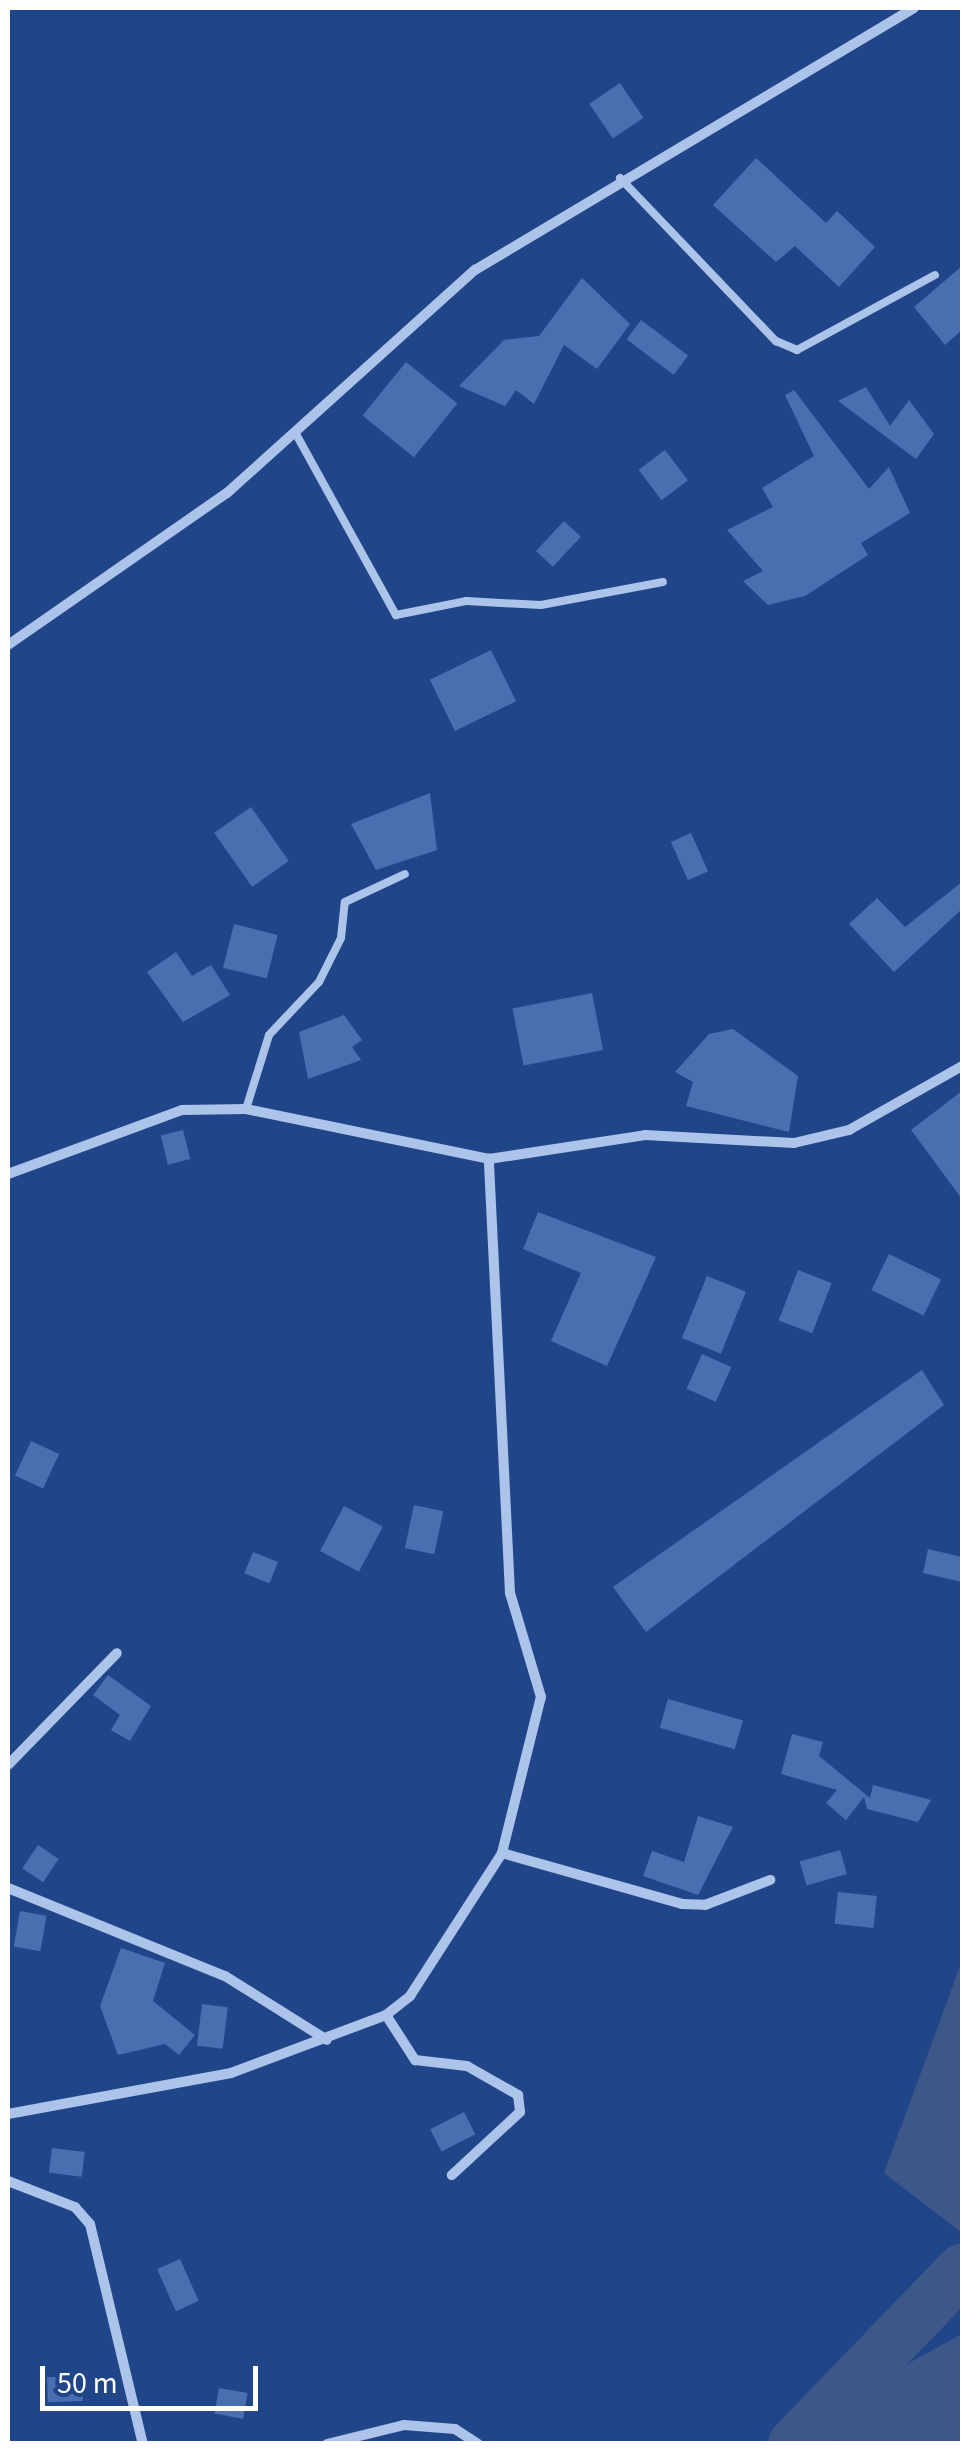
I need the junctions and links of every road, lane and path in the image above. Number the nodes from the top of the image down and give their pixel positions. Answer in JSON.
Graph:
{"nodes":[{"id":1,"x":914,"y":8,"type":"edge"},
{"id":2,"x":620,"y":178,"type":"junction"},
{"id":3,"x":935,"y":275,"type":"dead end"},
{"id":4,"x":296,"y":434,"type":"junction"},
{"id":5,"x":663,"y":582,"type":"dead end"},
{"id":6,"x":8,"y":645,"type":"edge"},
{"id":7,"x":405,"y":874,"type":"dead end"},
{"id":8,"x":962,"y":1066,"type":"edge"},
{"id":9,"x":246,"y":1109,"type":"junction"},
{"id":10,"x":489,"y":1159,"type":"junction"},
{"id":11,"x":8,"y":1174,"type":"edge"},
{"id":12,"x":118,"y":1654,"type":"dead end"},
{"id":13,"x":8,"y":1764,"type":"edge"},
{"id":14,"x":502,"y":1853,"type":"junction"},
{"id":15,"x":770,"y":1880,"type":"dead end"},
{"id":16,"x":10,"y":1891,"type":"edge"},
{"id":17,"x":386,"y":2015,"type":"junction"},
{"id":18,"x":327,"y":2040,"type":"junction"},
{"id":19,"x":8,"y":2114,"type":"edge"},
{"id":20,"x":452,"y":2175,"type":"dead end"},
{"id":21,"x":8,"y":2181,"type":"edge"},
{"id":22,"x":143,"y":2444,"type":"edge"},
{"id":23,"x":328,"y":2444,"type":"edge"},
{"id":24,"x":478,"y":2444,"type":"edge"}],
"edges":[{"from":1,"to":2,"type":"street"},
{"from":2,"to":3,"type":"lane"},
{"from":2,"to":4,"type":"street"},
{"from":4,"to":5,"type":"lane"},
{"from":4,"to":6,"type":"street"},
{"from":7,"to":9,"type":"lane"},
{"from":8,"to":10,"type":"street"},
{"from":9,"to":10,"type":"street"},
{"from":9,"to":11,"type":"street"},
{"from":10,"to":14,"type":"street"},
{"from":12,"to":13,"type":"street"},
{"from":14,"to":15,"type":"street"},
{"from":14,"to":17,"type":"street"},
{"from":16,"to":18,"type":"street"},
{"from":17,"to":18,"type":"street"},
{"from":17,"to":20,"type":"street"},
{"from":18,"to":19,"type":"street"},
{"from":21,"to":22,"type":"street"},
{"from":23,"to":24,"type":"street"}]}
